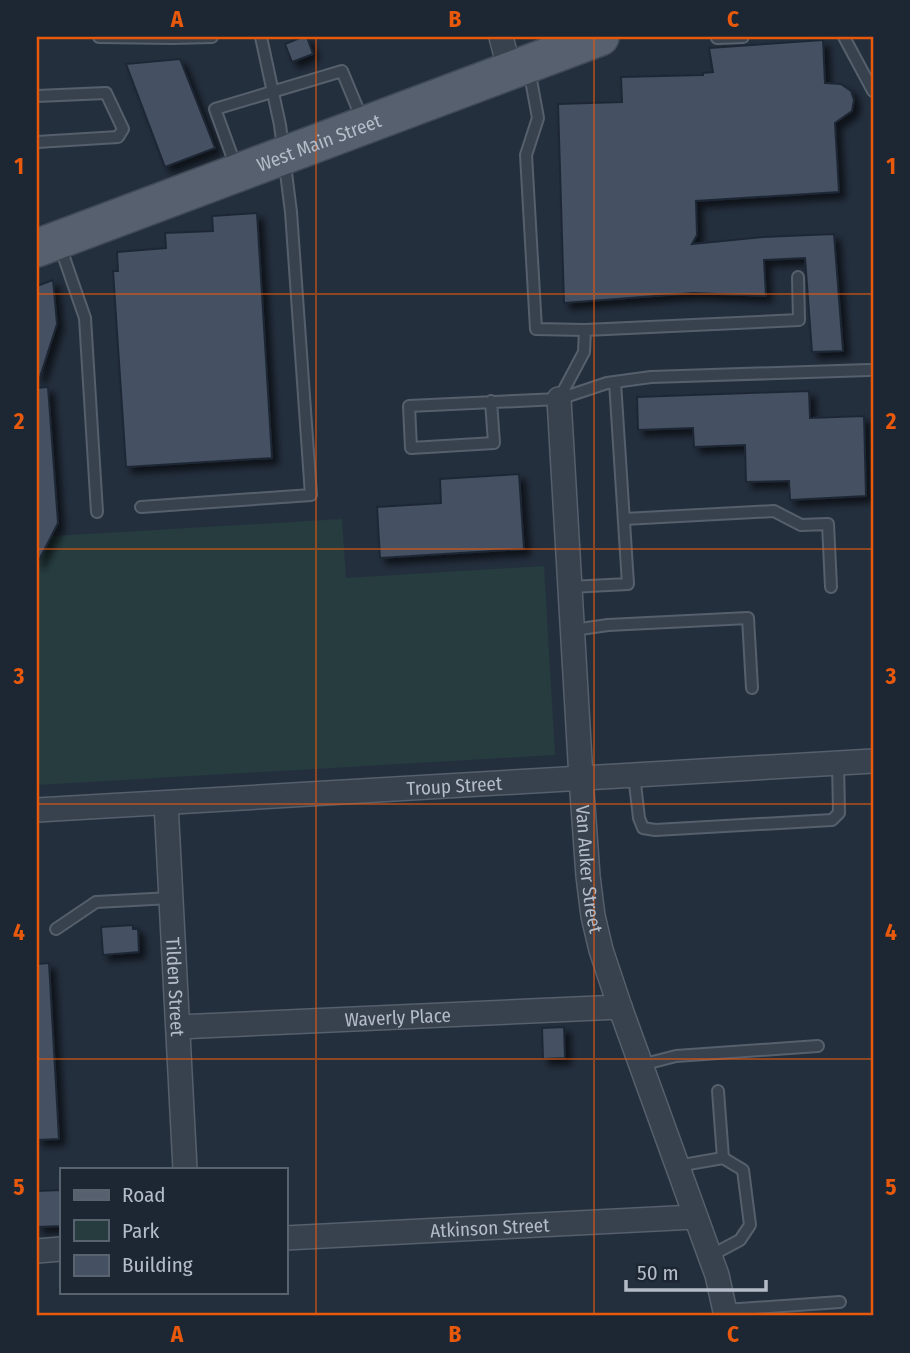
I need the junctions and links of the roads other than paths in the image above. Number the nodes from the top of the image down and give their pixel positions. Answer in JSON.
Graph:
{"nodes":[{"id":1,"x":99,"y":37,"type":"edge"},
{"id":2,"x":212,"y":37,"type":"edge"},
{"id":3,"x":261,"y":37,"type":"edge"},
{"id":4,"x":600,"y":37,"type":"edge"},
{"id":5,"x":718,"y":37,"type":"edge"},
{"id":6,"x":743,"y":37,"type":"edge"},
{"id":7,"x":844,"y":37,"type":"edge"},
{"id":8,"x":513,"y":57,"type":"edge"},
{"id":9,"x":873,"y":91,"type":"edge"},
{"id":10,"x":273,"y":92,"type":"junction"},
{"id":11,"x":37,"y":96,"type":"edge"},
{"id":12,"x":364,"y":125,"type":"junction"},
{"id":13,"x":37,"y":142,"type":"edge"},
{"id":14,"x":284,"y":155,"type":"junction"},
{"id":15,"x":238,"y":172,"type":"junction"},
{"id":16,"x":42,"y":242,"type":"edge"},
{"id":17,"x":798,"y":277,"type":"dead end"},
{"id":18,"x":585,"y":330,"type":"junction"},
{"id":19,"x":869,"y":370,"type":"dead end"},
{"id":20,"x":615,"y":382,"type":"junction"},
{"id":21,"x":559,"y":399,"type":"junction"},
{"id":22,"x":491,"y":401,"type":"junction"},
{"id":23,"x":141,"y":507,"type":"dead end"},
{"id":24,"x":97,"y":512,"type":"dead end"},
{"id":25,"x":624,"y":519,"type":"junction"},
{"id":26,"x":570,"y":587,"type":"junction"},
{"id":27,"x":831,"y":587,"type":"dead end"},
{"id":28,"x":573,"y":630,"type":"junction"},
{"id":29,"x":752,"y":688,"type":"dead end"},
{"id":30,"x":873,"y":761,"type":"edge"},
{"id":31,"x":838,"y":763,"type":"junction"},
{"id":32,"x":634,"y":775,"type":"junction"},
{"id":33,"x":581,"y":778,"type":"junction"},
{"id":34,"x":166,"y":803,"type":"junction"},
{"id":35,"x":37,"y":810,"type":"edge"},
{"id":36,"x":171,"y":898,"type":"junction"},
{"id":37,"x":55,"y":929,"type":"dead end"},
{"id":38,"x":620,"y":1007,"type":"junction"},
{"id":39,"x":178,"y":1027,"type":"junction"},
{"id":40,"x":818,"y":1046,"type":"dead end"},
{"id":41,"x":640,"y":1065,"type":"junction"},
{"id":42,"x":718,"y":1091,"type":"dead end"},
{"id":43,"x":723,"y":1158,"type":"junction"},
{"id":44,"x":677,"y":1166,"type":"junction"},
{"id":45,"x":185,"y":1168,"type":"edge"},
{"id":46,"x":695,"y":1217,"type":"junction"},
{"id":47,"x":287,"y":1238,"type":"edge"},
{"id":48,"x":60,"y":1249,"type":"edge"},
{"id":49,"x":37,"y":1251,"type":"edge"},
{"id":50,"x":710,"y":1256,"type":"junction"},
{"id":51,"x":840,"y":1302,"type":"dead end"},
{"id":52,"x":726,"y":1313,"type":"edge"}],
"edges":[{"from":1,"to":2,"type":"lane"},
{"from":3,"to":10,"type":"lane"},
{"from":4,"to":8,"type":"main road","name":"West Main Street"},
{"from":5,"to":6,"type":"lane"},
{"from":7,"to":9,"type":"lane"},
{"from":8,"to":12,"type":"main road","name":"West Main Street"},
{"from":8,"to":18,"type":"lane"},
{"from":10,"to":12,"type":"lane"},
{"from":10,"to":14,"type":"lane"},
{"from":10,"to":15,"type":"lane"},
{"from":11,"to":13,"type":"lane"},
{"from":12,"to":14,"type":"main road","name":"West Main Street"},
{"from":14,"to":15,"type":"main road","name":"West Main Street"},
{"from":14,"to":23,"type":"lane"},
{"from":15,"to":16,"type":"main road","name":"West Main Street"},
{"from":16,"to":24,"type":"lane"},
{"from":17,"to":18,"type":"lane"},
{"from":18,"to":21,"type":"lane"},
{"from":19,"to":20,"type":"lane"},
{"from":20,"to":21,"type":"lane"},
{"from":20,"to":25,"type":"lane"},
{"from":21,"to":22,"type":"lane"},
{"from":21,"to":26,"type":"street","name":"Van Auker Street"},
{"from":22,"to":22,"type":"lane"},
{"from":25,"to":26,"type":"lane"},
{"from":25,"to":27,"type":"lane"},
{"from":26,"to":28,"type":"street","name":"Van Auker Street"},
{"from":28,"to":29,"type":"lane"},
{"from":28,"to":33,"type":"street","name":"Van Auker Street"},
{"from":30,"to":31,"type":"street","name":"Troup Street"},
{"from":31,"to":32,"type":"street","name":"Troup Street"},
{"from":31,"to":32,"type":"lane"},
{"from":32,"to":33,"type":"street","name":"Troup Street"},
{"from":33,"to":34,"type":"street","name":"Troup Street"},
{"from":33,"to":38,"type":"street","name":"Van Auker Street"},
{"from":34,"to":35,"type":"street","name":"Troup Street"},
{"from":34,"to":36,"type":"street","name":"Tilden Street"},
{"from":36,"to":37,"type":"lane"},
{"from":36,"to":39,"type":"street","name":"Tilden Street"},
{"from":38,"to":39,"type":"street","name":"Waverly Place"},
{"from":38,"to":41,"type":"street","name":"Van Auker Street"},
{"from":39,"to":45,"type":"street","name":"Tilden Street"},
{"from":40,"to":41,"type":"lane"},
{"from":41,"to":44,"type":"street","name":"Van Auker Street"},
{"from":42,"to":43,"type":"lane"},
{"from":43,"to":44,"type":"lane"},
{"from":43,"to":50,"type":"lane"},
{"from":44,"to":46,"type":"street","name":"Van Auker Street"},
{"from":46,"to":47,"type":"street","name":"Atkinson Street"},
{"from":46,"to":50,"type":"street","name":"Van Auker Street"},
{"from":48,"to":49,"type":"street"},
{"from":50,"to":52,"type":"street","name":"Van Auker Street"},
{"from":51,"to":52,"type":"lane"}]}
